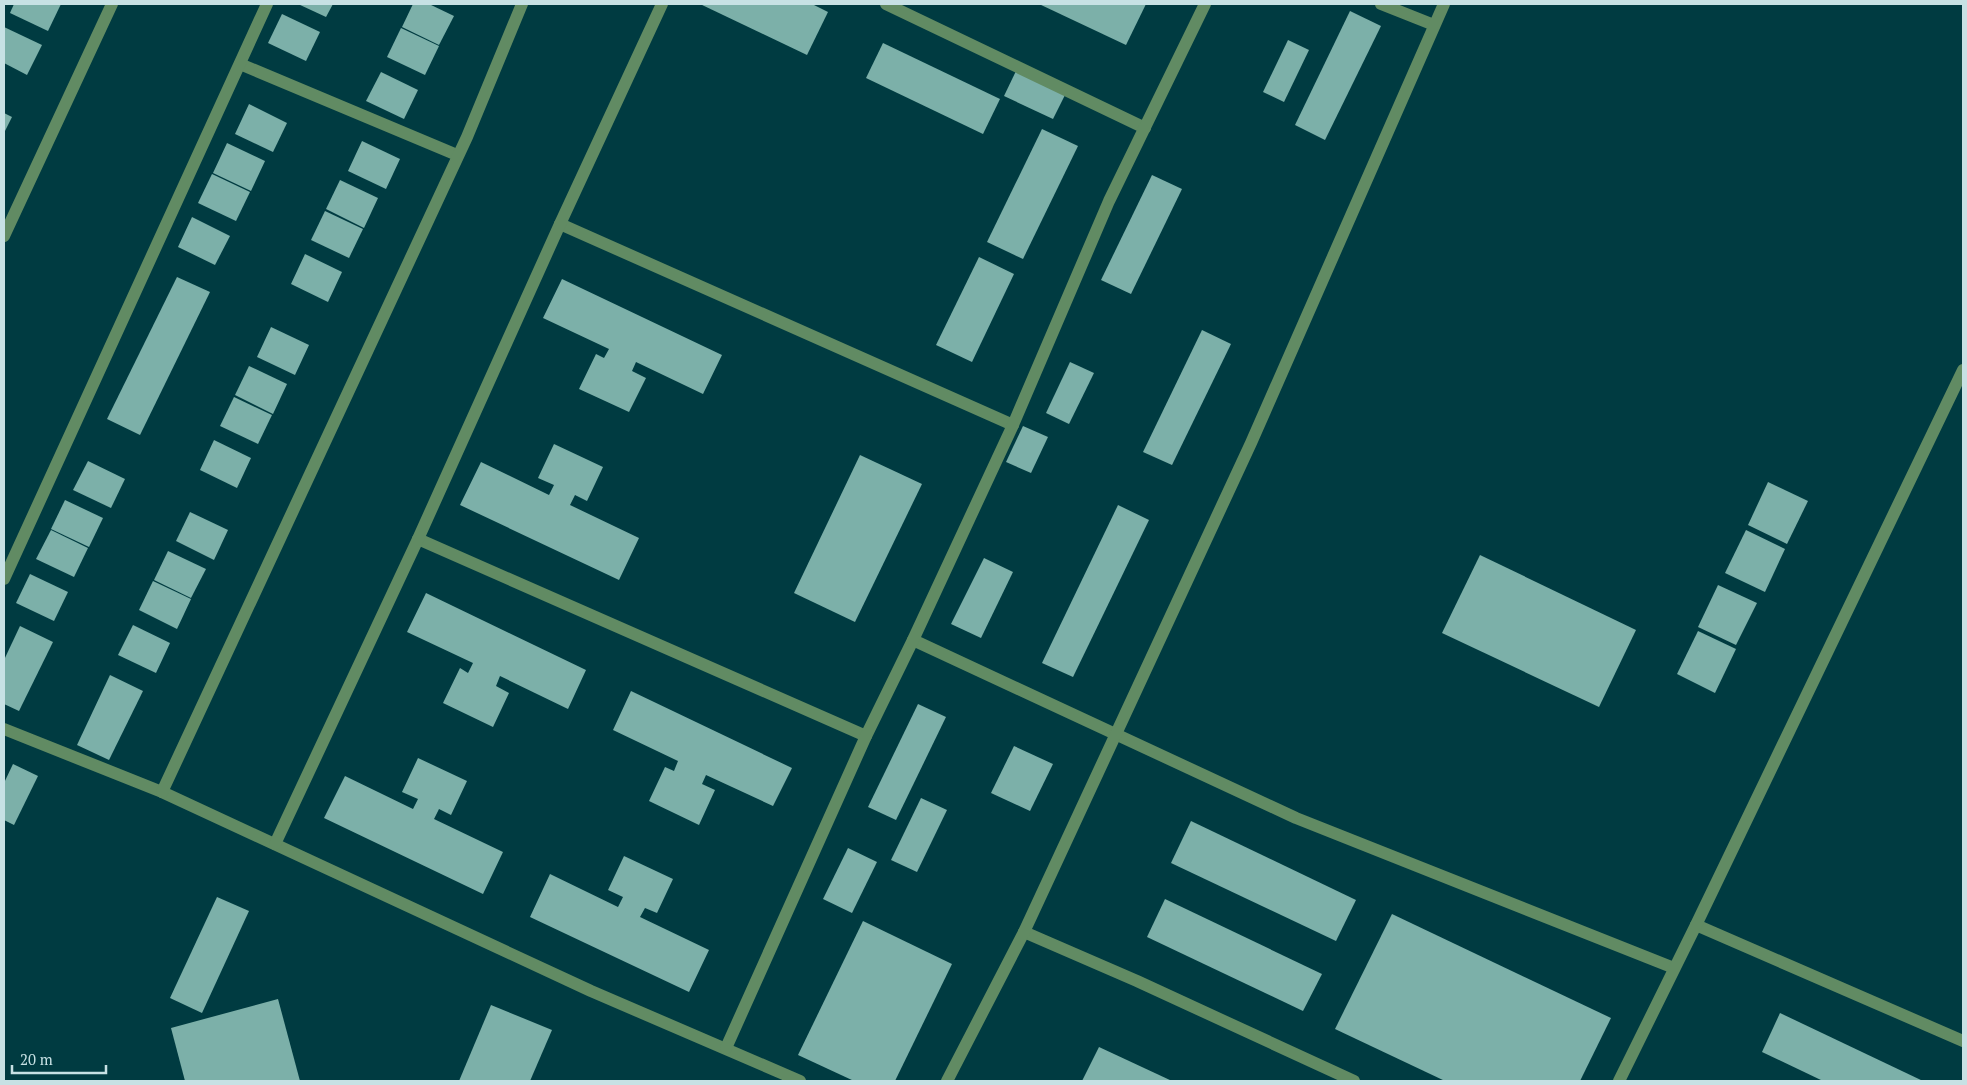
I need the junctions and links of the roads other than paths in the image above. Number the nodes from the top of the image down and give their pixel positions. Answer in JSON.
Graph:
{"nodes":[{"id":1,"x":112,"y":4,"type":"edge"},
{"id":2,"x":267,"y":4,"type":"edge"},
{"id":3,"x":522,"y":4,"type":"edge"},
{"id":4,"x":662,"y":4,"type":"edge"},
{"id":5,"x":886,"y":4,"type":"edge"},
{"id":6,"x":1205,"y":4,"type":"edge"},
{"id":7,"x":1381,"y":4,"type":"edge"},
{"id":8,"x":1444,"y":4,"type":"edge"},
{"id":9,"x":1434,"y":25,"type":"junction"},
{"id":10,"x":240,"y":64,"type":"junction"},
{"id":11,"x":1145,"y":128,"type":"junction"},
{"id":12,"x":457,"y":155,"type":"junction"},
{"id":13,"x":560,"y":224,"type":"junction"},
{"id":14,"x":4,"y":236,"type":"edge"},
{"id":15,"x":1963,"y":370,"type":"edge"},
{"id":16,"x":1013,"y":425,"type":"junction"},
{"id":17,"x":418,"y":539,"type":"junction"},
{"id":18,"x":4,"y":579,"type":"edge"},
{"id":19,"x":914,"y":640,"type":"junction"},
{"id":20,"x":4,"y":729,"type":"edge"},
{"id":21,"x":1116,"y":733,"type":"junction"},
{"id":22,"x":866,"y":736,"type":"junction"},
{"id":23,"x":162,"y":792,"type":"junction"},
{"id":24,"x":275,"y":844,"type":"junction"},
{"id":25,"x":1696,"y":925,"type":"junction"},
{"id":26,"x":1024,"y":932,"type":"junction"},
{"id":27,"x":1674,"y":968,"type":"junction"},
{"id":28,"x":1963,"y":1041,"type":"edge"},
{"id":29,"x":726,"y":1048,"type":"junction"},
{"id":30,"x":800,"y":1081,"type":"edge"},
{"id":31,"x":947,"y":1081,"type":"edge"},
{"id":32,"x":1354,"y":1081,"type":"edge"},
{"id":33,"x":1618,"y":1081,"type":"edge"}],
"edges":[{"from":1,"to":14,"type":"lane"},
{"from":2,"to":10,"type":"lane"},
{"from":3,"to":12,"type":"lane"},
{"from":4,"to":13,"type":"lane"},
{"from":5,"to":11,"type":"lane"},
{"from":6,"to":11,"type":"lane"},
{"from":7,"to":9,"type":"lane"},
{"from":8,"to":9,"type":"lane"},
{"from":9,"to":21,"type":"lane"},
{"from":10,"to":12,"type":"lane"},
{"from":10,"to":18,"type":"lane"},
{"from":11,"to":16,"type":"lane"},
{"from":12,"to":23,"type":"lane"},
{"from":13,"to":16,"type":"lane"},
{"from":13,"to":17,"type":"lane"},
{"from":15,"to":25,"type":"lane"},
{"from":16,"to":19,"type":"lane"},
{"from":17,"to":22,"type":"lane"},
{"from":17,"to":24,"type":"lane"},
{"from":19,"to":21,"type":"lane"},
{"from":19,"to":22,"type":"lane"},
{"from":20,"to":23,"type":"lane"},
{"from":21,"to":26,"type":"lane"},
{"from":21,"to":27,"type":"lane"},
{"from":22,"to":29,"type":"lane"},
{"from":23,"to":24,"type":"lane"},
{"from":24,"to":29,"type":"lane"},
{"from":25,"to":27,"type":"lane"},
{"from":25,"to":28,"type":"lane"},
{"from":26,"to":31,"type":"lane"},
{"from":26,"to":32,"type":"lane"},
{"from":27,"to":33,"type":"lane"},
{"from":29,"to":30,"type":"lane"}]}
